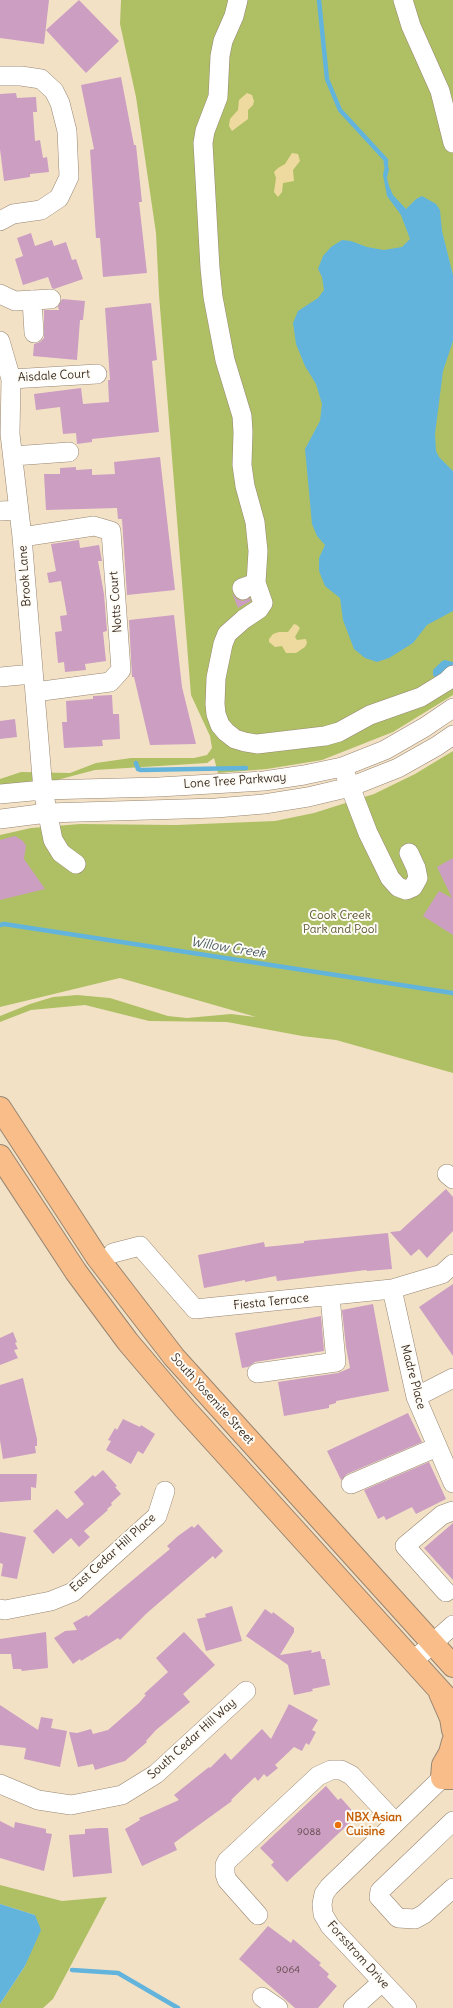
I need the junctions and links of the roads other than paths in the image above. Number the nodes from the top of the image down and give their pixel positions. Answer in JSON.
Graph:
{"nodes":[{"id":1,"x":238,"y":0,"type":"edge"},
{"id":2,"x":403,"y":0,"type":"edge"},
{"id":3,"x":0,"y":76,"type":"edge"},
{"id":4,"x":453,"y":143,"type":"edge"},
{"id":5,"x":0,"y":221,"type":"edge"},
{"id":6,"x":0,"y":294,"type":"edge"},
{"id":7,"x":51,"y":299,"type":"dead end"},
{"id":8,"x":32,"y":300,"type":"junction"},
{"id":9,"x":34,"y":333,"type":"dead end"},
{"id":10,"x":0,"y":340,"type":"edge"},
{"id":11,"x":97,"y":374,"type":"dead end"},
{"id":12,"x":11,"y":379,"type":"junction"},
{"id":13,"x":69,"y":452,"type":"dead end"},
{"id":14,"x":13,"y":456,"type":"junction"},
{"id":15,"x":9,"y":511,"type":"edge"},
{"id":16,"x":22,"y":537,"type":"junction"},
{"id":17,"x":453,"y":674,"type":"edge"},
{"id":18,"x":0,"y":677,"type":"edge"},
{"id":19,"x":34,"y":683,"type":"junction"},
{"id":20,"x":453,"y":708,"type":"edge"},
{"id":21,"x":453,"y":735,"type":"edge"},
{"id":22,"x":342,"y":767,"type":"junction"},
{"id":23,"x":350,"y":787,"type":"junction"},
{"id":24,"x":43,"y":790,"type":"junction"},
{"id":25,"x":0,"y":794,"type":"edge"},
{"id":26,"x":47,"y":813,"type":"junction"},
{"id":27,"x":0,"y":819,"type":"edge"},
{"id":28,"x":409,"y":853,"type":"dead end"},
{"id":29,"x":76,"y":864,"type":"dead end"},
{"id":30,"x":0,"y":1108,"type":"edge"},
{"id":31,"x":0,"y":1156,"type":"edge"},
{"id":32,"x":113,"y":1253,"type":"dead end"},
{"id":33,"x":453,"y":1264,"type":"edge"},
{"id":34,"x":392,"y":1289,"type":"junction"},
{"id":35,"x":330,"y":1296,"type":"junction"},
{"id":36,"x":257,"y":1373,"type":"dead end"},
{"id":37,"x":453,"y":1378,"type":"edge"},
{"id":38,"x":416,"y":1397,"type":"junction"},
{"id":39,"x":437,"y":1447,"type":"junction"},
{"id":40,"x":453,"y":1483,"type":"edge"},
{"id":41,"x":351,"y":1484,"type":"dead end"},
{"id":42,"x":165,"y":1491,"type":"dead end"},
{"id":43,"x":453,"y":1511,"type":"edge"},
{"id":44,"x":446,"y":1592,"type":"dead end"},
{"id":45,"x":0,"y":1609,"type":"edge"},
{"id":46,"x":453,"y":1625,"type":"edge"},
{"id":47,"x":432,"y":1644,"type":"junction"},
{"id":48,"x":412,"y":1662,"type":"junction"},
{"id":49,"x":453,"y":1666,"type":"edge"},
{"id":50,"x":246,"y":1691,"type":"dead end"},
{"id":51,"x":446,"y":1697,"type":"edge"},
{"id":52,"x":453,"y":1730,"type":"edge"},
{"id":53,"x":453,"y":1742,"type":"edge"},
{"id":54,"x":448,"y":1778,"type":"edge"},
{"id":55,"x":0,"y":1784,"type":"edge"},
{"id":56,"x":453,"y":1821,"type":"edge"},
{"id":57,"x":394,"y":1822,"type":"junction"},
{"id":58,"x":453,"y":1888,"type":"edge"},
{"id":59,"x":258,"y":1915,"type":"dead end"},
{"id":60,"x":382,"y":1982,"type":"junction"},
{"id":61,"x":262,"y":1997,"type":"dead end"},
{"id":62,"x":278,"y":2008,"type":"edge"},
{"id":63,"x":353,"y":2008,"type":"edge"},
{"id":64,"x":406,"y":2008,"type":"edge"}],
"edges":[{"from":1,"to":17,"type":"street"},
{"from":2,"to":4,"type":"street"},
{"from":3,"to":5,"type":"street"},
{"from":6,"to":8,"type":"street"},
{"from":7,"to":8,"type":"street"},
{"from":8,"to":9,"type":"street"},
{"from":10,"to":12,"type":"street","name":"Brook Lane"},
{"from":11,"to":12,"type":"street","name":"Aisdale Court"},
{"from":12,"to":14,"type":"street","name":"Brook Lane"},
{"from":13,"to":14,"type":"street"},
{"from":14,"to":15,"type":"street","name":"Brook Lane"},
{"from":15,"to":16,"type":"street","name":"Brook Lane"},
{"from":16,"to":19,"type":"street","name":"Brook Lane"},
{"from":16,"to":19,"type":"street","name":"Notts Court"},
{"from":18,"to":19,"type":"street"},
{"from":19,"to":24,"type":"street","name":"Brook Lane"},
{"from":20,"to":22,"type":"street","name":"Lone Tree Parkway"},
{"from":21,"to":23,"type":"street","name":"Lone Tree Parkway"},
{"from":22,"to":23,"type":"street"},
{"from":22,"to":24,"type":"street","name":"Lone Tree Parkway"},
{"from":23,"to":26,"type":"street","name":"Lone Tree Parkway"},
{"from":23,"to":28,"type":"street"},
{"from":24,"to":25,"type":"street","name":"Lone Tree Parkway"},
{"from":24,"to":26,"type":"street","name":"Brook Lane"},
{"from":26,"to":27,"type":"street","name":"Lone Tree Parkway"},
{"from":26,"to":29,"type":"street","name":"Brook Lane"},
{"from":30,"to":47,"type":"main road","name":"South Yosemite Street"},
{"from":31,"to":48,"type":"main road"},
{"from":32,"to":35,"type":"street","name":"Fiesta Terrace"},
{"from":33,"to":34,"type":"street","name":"Fiesta Terrace"},
{"from":34,"to":35,"type":"street","name":"Fiesta Terrace"},
{"from":34,"to":38,"type":"street","name":"Madre Place"},
{"from":35,"to":36,"type":"street"},
{"from":37,"to":38,"type":"street"},
{"from":38,"to":39,"type":"street","name":"Madre Place"},
{"from":39,"to":40,"type":"street","name":"Madre Place"},
{"from":39,"to":41,"type":"street"},
{"from":42,"to":45,"type":"street","name":"East Cedar Hill Place"},
{"from":43,"to":44,"type":"street"},
{"from":46,"to":47,"type":"street"},
{"from":47,"to":48,"type":"street"},
{"from":47,"to":49,"type":"main road","name":"South Yosemite Street"},
{"from":48,"to":51,"type":"main road"},
{"from":50,"to":55,"type":"street","name":"South Cedar Hill Way"},
{"from":51,"to":52,"type":"main road"},
{"from":53,"to":54,"type":"main road"},
{"from":54,"to":57,"type":"street","name":"Forsstrom Drive"},
{"from":56,"to":58,"type":"street"},
{"from":57,"to":59,"type":"street"},
{"from":57,"to":60,"type":"street","name":"Forsstrom Drive"},
{"from":60,"to":63,"type":"street"},
{"from":60,"to":64,"type":"street","name":"Forsstrom Drive"},
{"from":61,"to":62,"type":"street"}]}
